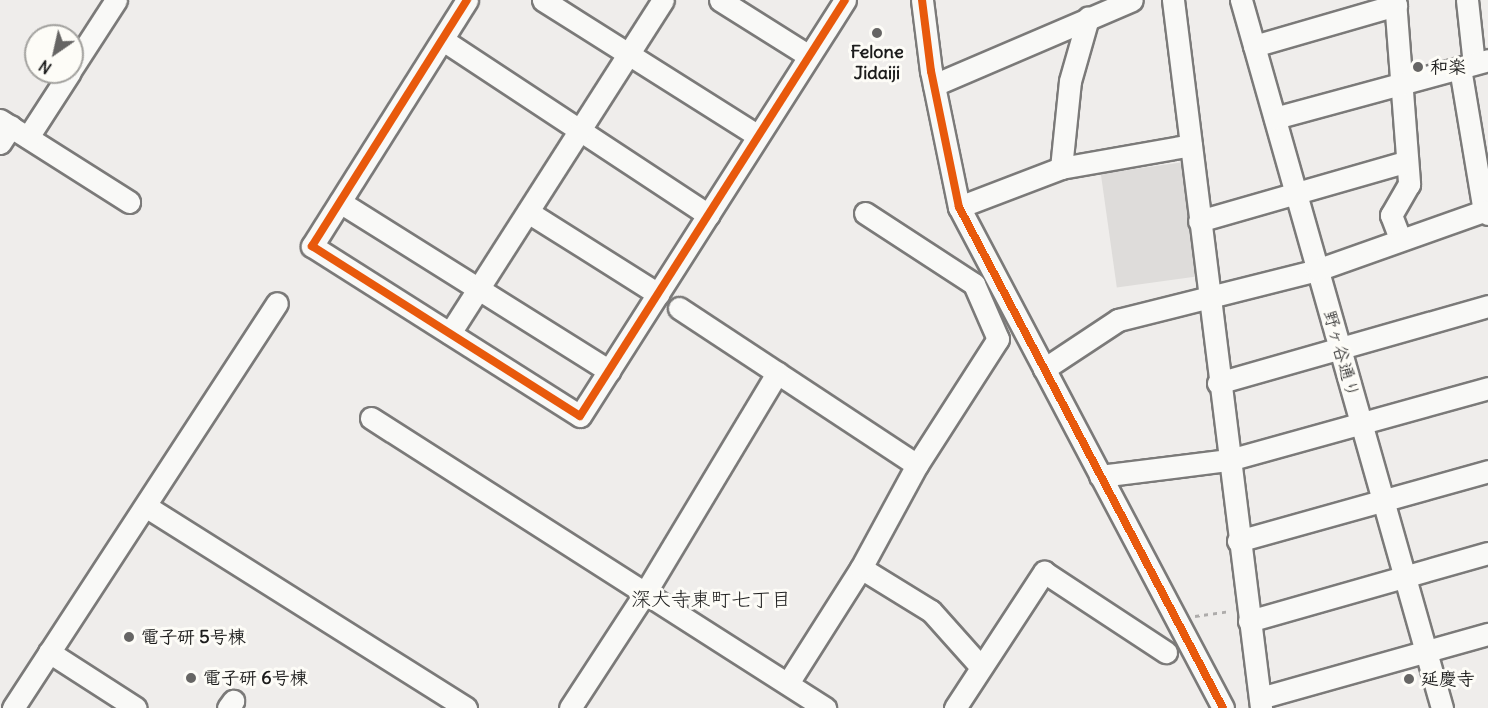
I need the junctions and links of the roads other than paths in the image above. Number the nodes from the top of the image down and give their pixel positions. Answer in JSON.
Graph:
{"nodes":[{"id":1,"x":116,"y":0,"type":"edge"},
{"id":2,"x":467,"y":0,"type":"edge"},
{"id":3,"x":543,"y":0,"type":"edge"},
{"id":4,"x":663,"y":0,"type":"edge"},
{"id":5,"x":720,"y":0,"type":"edge"},
{"id":6,"x":845,"y":0,"type":"edge"},
{"id":7,"x":922,"y":0,"type":"edge"},
{"id":8,"x":1132,"y":0,"type":"edge"},
{"id":9,"x":1173,"y":0,"type":"edge"},
{"id":10,"x":1241,"y":0,"type":"edge"},
{"id":11,"x":1467,"y":0,"type":"edge"},
{"id":12,"x":1396,"y":2,"type":"edge"},
{"id":13,"x":1088,"y":18,"type":"junction"},
{"id":14,"x":443,"y":40,"type":"junction"},
{"id":15,"x":1254,"y":46,"type":"junction"},
{"id":16,"x":84,"y":50,"type":"edge"},
{"id":17,"x":629,"y":54,"type":"junction"},
{"id":18,"x":809,"y":56,"type":"junction"},
{"id":19,"x":1474,"y":64,"type":"edge"},
{"id":20,"x":57,"y":84,"type":"edge"},
{"id":21,"x":934,"y":85,"type":"junction"},
{"id":22,"x":1403,"y":86,"type":"junction"},
{"id":23,"x":1275,"y":118,"type":"junction"},
{"id":24,"x":581,"y":130,"type":"junction"},
{"id":25,"x":9,"y":132,"type":"edge"},
{"id":26,"x":758,"y":136,"type":"junction"},
{"id":27,"x":1191,"y":145,"type":"junction"},
{"id":28,"x":1405,"y":162,"type":"junction"},
{"id":29,"x":1061,"y":168,"type":"junction"},
{"id":30,"x":1295,"y":193,"type":"junction"},
{"id":31,"x":129,"y":202,"type":"dead end"},
{"id":32,"x":340,"y":202,"type":"junction"},
{"id":33,"x":959,"y":207,"type":"junction"},
{"id":34,"x":528,"y":212,"type":"junction"},
{"id":35,"x":1486,"y":212,"type":"edge"},
{"id":36,"x":865,"y":213,"type":"dead end"},
{"id":37,"x":708,"y":216,"type":"junction"},
{"id":38,"x":1199,"y":220,"type":"junction"},
{"id":39,"x":1400,"y":239,"type":"junction"},
{"id":40,"x":1317,"y":270,"type":"junction"},
{"id":41,"x":479,"y":289,"type":"junction"},
{"id":42,"x":658,"y":294,"type":"junction"},
{"id":43,"x":1209,"y":300,"type":"junction"},
{"id":44,"x":277,"y":303,"type":"dead end"},
{"id":45,"x":1488,"y":306,"type":"edge"},
{"id":46,"x":679,"y":308,"type":"dead end"},
{"id":47,"x":450,"y":333,"type":"junction"},
{"id":48,"x":1339,"y":348,"type":"junction"},
{"id":49,"x":1044,"y":369,"type":"junction"},
{"id":50,"x":609,"y":371,"type":"junction"},
{"id":51,"x":777,"y":373,"type":"junction"},
{"id":52,"x":1218,"y":383,"type":"junction"},
{"id":53,"x":1488,"y":388,"type":"edge"},
{"id":54,"x":371,"y":418,"type":"dead end"},
{"id":55,"x":1361,"y":424,"type":"junction"},
{"id":56,"x":1229,"y":460,"type":"junction"},
{"id":57,"x":917,"y":465,"type":"junction"},
{"id":58,"x":1488,"y":471,"type":"edge"},
{"id":59,"x":1100,"y":476,"type":"junction"},
{"id":60,"x":1382,"y":501,"type":"junction"},
{"id":61,"x":147,"y":507,"type":"junction"},
{"id":62,"x":1238,"y":541,"type":"junction"},
{"id":63,"x":1488,"y":553,"type":"edge"},
{"id":64,"x":861,"y":567,"type":"junction"},
{"id":65,"x":1406,"y":576,"type":"junction"},
{"id":66,"x":645,"y":593,"type":"junction"},
{"id":67,"x":1248,"y":614,"type":"junction"},
{"id":68,"x":1488,"y":634,"type":"edge"},
{"id":69,"x":49,"y":652,"type":"junction"},
{"id":70,"x":1167,"y":652,"type":"dead end"},
{"id":71,"x":1426,"y":652,"type":"junction"},
{"id":72,"x":981,"y":667,"type":"junction"},
{"id":73,"x":788,"y":683,"type":"junction"},
{"id":74,"x":1270,"y":702,"type":"edge"},
{"id":75,"x":13,"y":708,"type":"edge"},
{"id":76,"x":136,"y":708,"type":"edge"},
{"id":77,"x":466,"y":708,"type":"edge"},
{"id":78,"x":570,"y":708,"type":"edge"},
{"id":79,"x":825,"y":708,"type":"edge"},
{"id":80,"x":955,"y":708,"type":"edge"},
{"id":81,"x":1222,"y":708,"type":"edge"},
{"id":82,"x":1442,"y":708,"type":"edge"}],
"edges":[{"from":1,"to":16,"type":"street"},
{"from":2,"to":14,"type":"street"},
{"from":3,"to":17,"type":"street"},
{"from":4,"to":17,"type":"street"},
{"from":5,"to":18,"type":"street"},
{"from":6,"to":18,"type":"street"},
{"from":7,"to":21,"type":"street"},
{"from":8,"to":13,"type":"street"},
{"from":9,"to":27,"type":"street"},
{"from":10,"to":15,"type":"street","name":"野ヶ谷通り"},
{"from":11,"to":19,"type":"street"},
{"from":12,"to":15,"type":"street"},
{"from":12,"to":22,"type":"street"},
{"from":13,"to":21,"type":"street"},
{"from":13,"to":29,"type":"street"},
{"from":14,"to":24,"type":"street"},
{"from":14,"to":32,"type":"street"},
{"from":15,"to":23,"type":"street","name":"野ヶ谷通り"},
{"from":17,"to":24,"type":"street"},
{"from":17,"to":26,"type":"street"},
{"from":18,"to":26,"type":"street"},
{"from":19,"to":22,"type":"street"},
{"from":19,"to":35,"type":"street"},
{"from":20,"to":25,"type":"street"},
{"from":21,"to":33,"type":"street"},
{"from":22,"to":23,"type":"street"},
{"from":22,"to":28,"type":"street"},
{"from":23,"to":30,"type":"street","name":"野ヶ谷通り"},
{"from":24,"to":34,"type":"street"},
{"from":24,"to":37,"type":"street"},
{"from":25,"to":31,"type":"street"},
{"from":26,"to":37,"type":"street"},
{"from":27,"to":29,"type":"street"},
{"from":27,"to":38,"type":"street"},
{"from":28,"to":30,"type":"street"},
{"from":28,"to":39,"type":"street"},
{"from":29,"to":33,"type":"street"},
{"from":30,"to":38,"type":"street"},
{"from":30,"to":40,"type":"street","name":"野ヶ谷通り"},
{"from":32,"to":41,"type":"street"},
{"from":32,"to":47,"type":"street"},
{"from":33,"to":49,"type":"street"},
{"from":34,"to":41,"type":"street"},
{"from":34,"to":42,"type":"street"},
{"from":35,"to":39,"type":"street"},
{"from":36,"to":57,"type":"street"},
{"from":37,"to":42,"type":"street"},
{"from":38,"to":43,"type":"street"},
{"from":39,"to":40,"type":"street"},
{"from":40,"to":43,"type":"street"},
{"from":40,"to":48,"type":"street","name":"野ヶ谷通り"},
{"from":41,"to":47,"type":"street"},
{"from":41,"to":50,"type":"street"},
{"from":42,"to":50,"type":"street"},
{"from":43,"to":49,"type":"street"},
{"from":43,"to":52,"type":"street"},
{"from":44,"to":61,"type":"street"},
{"from":45,"to":48,"type":"street"},
{"from":46,"to":51,"type":"street"},
{"from":47,"to":50,"type":"street"},
{"from":48,"to":52,"type":"street"},
{"from":48,"to":55,"type":"street","name":"野ヶ谷通り"},
{"from":49,"to":59,"type":"street"},
{"from":51,"to":57,"type":"street"},
{"from":51,"to":66,"type":"street"},
{"from":52,"to":56,"type":"street"},
{"from":53,"to":55,"type":"street"},
{"from":54,"to":66,"type":"street"},
{"from":55,"to":56,"type":"street"},
{"from":55,"to":60,"type":"street","name":"野ヶ谷通り"},
{"from":56,"to":59,"type":"street"},
{"from":56,"to":62,"type":"street"},
{"from":57,"to":64,"type":"street"},
{"from":58,"to":60,"type":"street"},
{"from":59,"to":81,"type":"street"},
{"from":60,"to":62,"type":"street"},
{"from":60,"to":65,"type":"street","name":"野ヶ谷通り"},
{"from":61,"to":69,"type":"street"},
{"from":61,"to":77,"type":"street"},
{"from":62,"to":67,"type":"street"},
{"from":63,"to":65,"type":"street"},
{"from":64,"to":72,"type":"street"},
{"from":64,"to":73,"type":"street"},
{"from":65,"to":67,"type":"street"},
{"from":65,"to":71,"type":"street","name":"野ヶ谷通り"},
{"from":66,"to":73,"type":"street"},
{"from":66,"to":78,"type":"street"},
{"from":67,"to":74,"type":"street"},
{"from":68,"to":71,"type":"street"},
{"from":69,"to":75,"type":"street"},
{"from":69,"to":76,"type":"street"},
{"from":70,"to":72,"type":"street"},
{"from":71,"to":74,"type":"street"},
{"from":71,"to":82,"type":"street","name":"野ヶ谷通り"},
{"from":72,"to":80,"type":"street"},
{"from":73,"to":79,"type":"street"}]}
